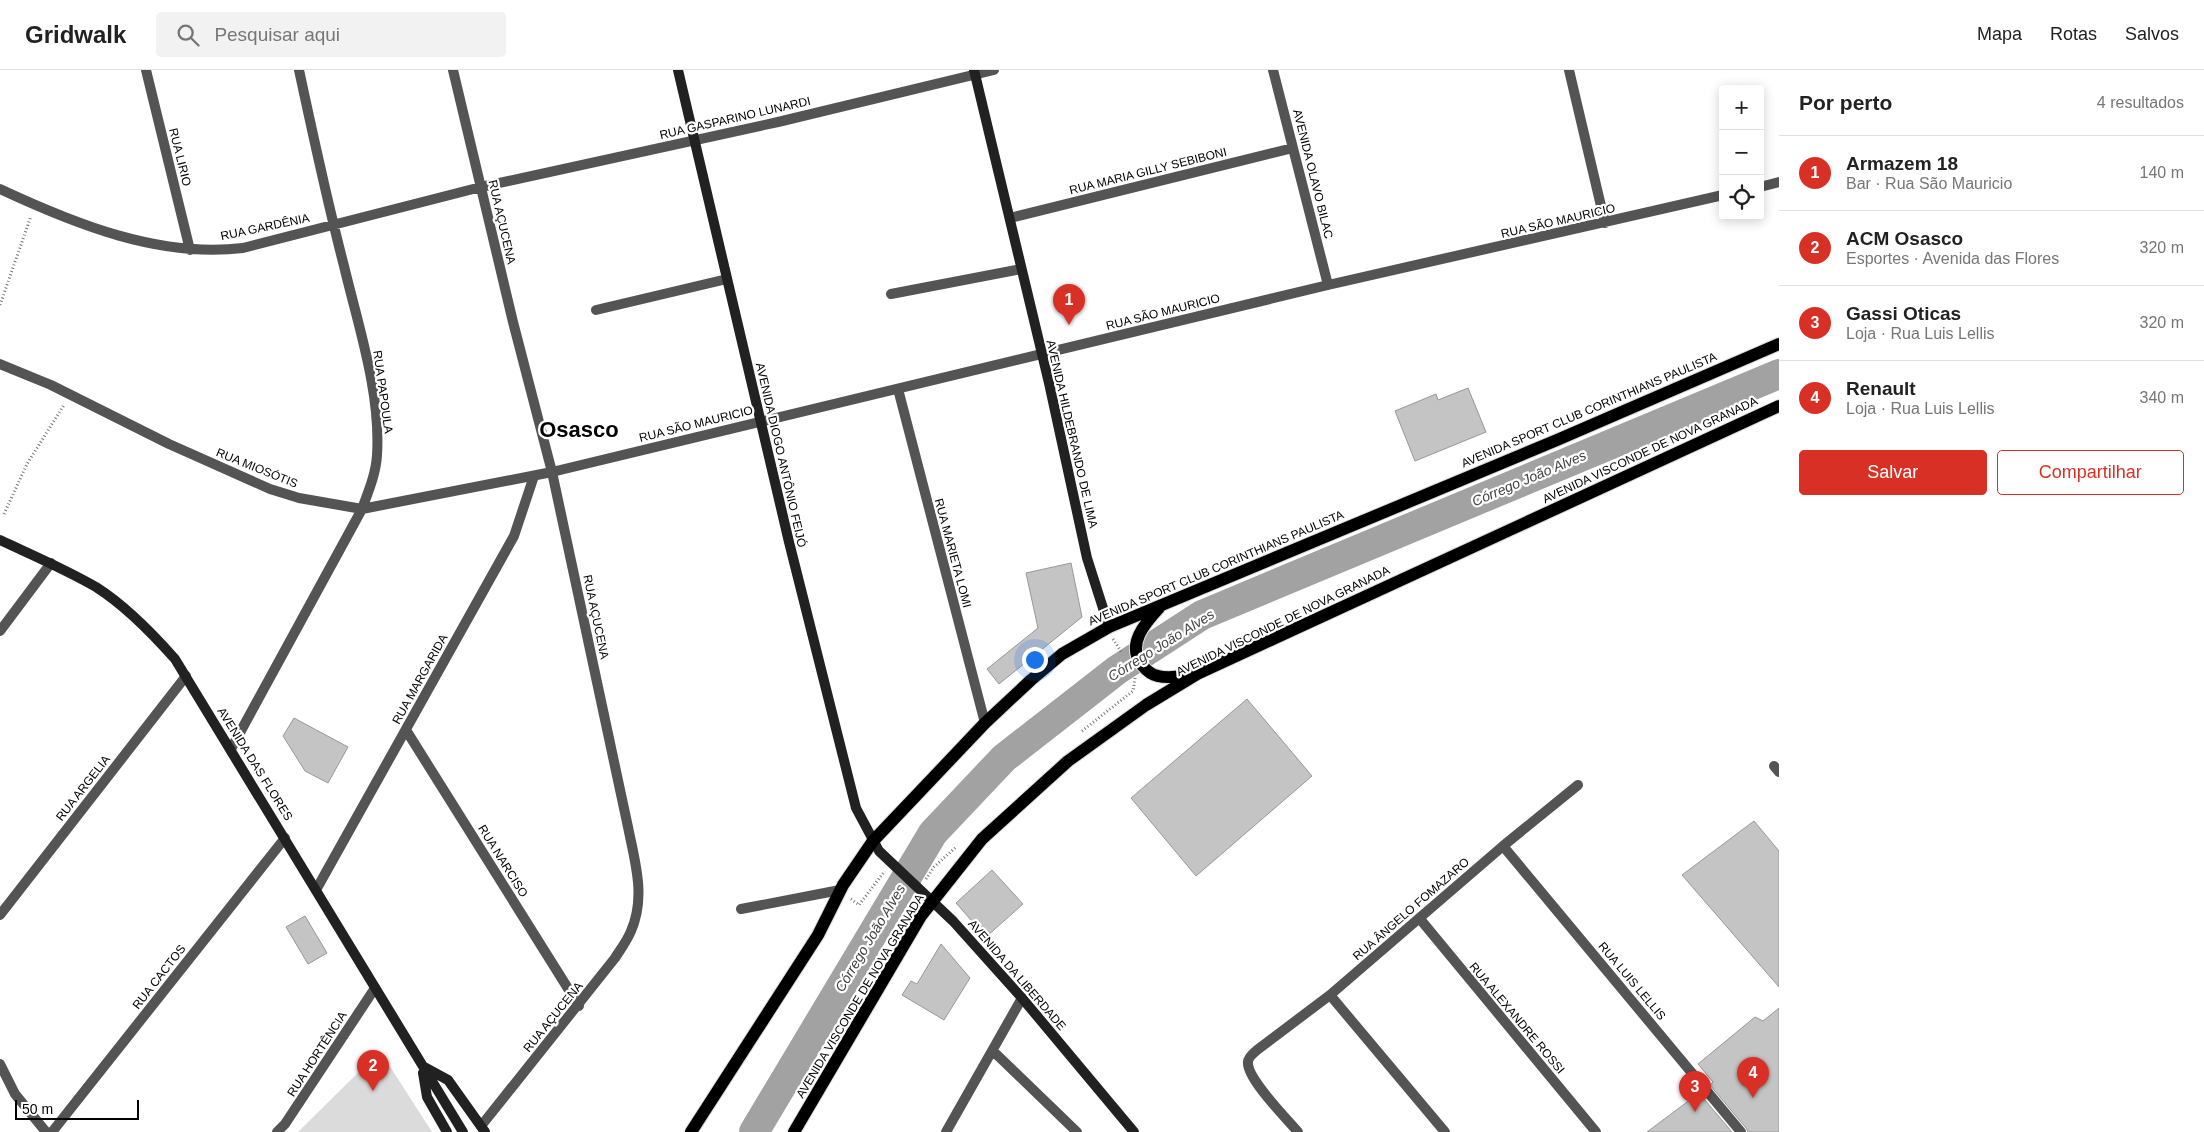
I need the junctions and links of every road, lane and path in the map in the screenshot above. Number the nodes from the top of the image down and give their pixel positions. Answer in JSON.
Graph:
{"nodes":[{"id":1,"x":146,"y":70,"type":"edge"},
{"id":2,"x":299,"y":70,"type":"edge"},
{"id":3,"x":453,"y":70,"type":"edge"},
{"id":4,"x":678,"y":70,"type":"edge"},
{"id":5,"x":994,"y":70,"type":"edge"},
{"id":6,"x":1273,"y":70,"type":"edge"},
{"id":7,"x":1569,"y":70,"type":"edge"},
{"id":8,"x":974,"y":72,"type":"edge"},
{"id":9,"x":694,"y":141,"type":"junction"},
{"id":10,"x":1293,"y":148,"type":"junction"},
{"id":11,"x":1779,"y":182,"type":"edge"},
{"id":12,"x":1764,"y":186,"type":"edge"},
{"id":13,"x":481,"y":187,"type":"junction"},
{"id":14,"x":0,"y":189,"type":"edge"},
{"id":15,"x":1719,"y":197,"type":"edge"},
{"id":16,"x":34,"y":205,"type":"junction"},
{"id":17,"x":1010,"y":218,"type":"junction"},
{"id":18,"x":1604,"y":223,"type":"junction"},
{"id":19,"x":333,"y":225,"type":"junction"},
{"id":20,"x":190,"y":250,"type":"junction"},
{"id":21,"x":1021,"y":269,"type":"junction"},
{"id":22,"x":727,"y":279,"type":"junction"},
{"id":23,"x":1328,"y":285,"type":"junction"},
{"id":24,"x":891,"y":294,"type":"dead end"},
{"id":25,"x":0,"y":305,"type":"edge"},
{"id":26,"x":596,"y":310,"type":"dead end"},
{"id":27,"x":1779,"y":344,"type":"edge"},
{"id":28,"x":1042,"y":354,"type":"junction"},
{"id":29,"x":0,"y":364,"type":"edge"},
{"id":30,"x":898,"y":389,"type":"junction"},
{"id":31,"x":70,"y":395,"type":"junction"},
{"id":32,"x":1779,"y":406,"type":"edge"},
{"id":33,"x":761,"y":421,"type":"junction"},
{"id":34,"x":552,"y":472,"type":"junction"},
{"id":35,"x":534,"y":476,"type":"junction"},
{"id":36,"x":362,"y":509,"type":"junction"},
{"id":37,"x":4,"y":514,"type":"dead end"},
{"id":38,"x":0,"y":540,"type":"edge"},
{"id":39,"x":51,"y":563,"type":"junction"},
{"id":40,"x":1162,"y":604,"type":"junction"},
{"id":41,"x":1109,"y":626,"type":"junction"},
{"id":42,"x":0,"y":631,"type":"edge"},
{"id":43,"x":1197,"y":674,"type":"junction"},
{"id":44,"x":186,"y":676,"type":"junction"},
{"id":45,"x":985,"y":723,"type":"junction"},
{"id":46,"x":406,"y":730,"type":"junction"},
{"id":47,"x":230,"y":749,"type":"junction"},
{"id":48,"x":1578,"y":785,"type":"dead end"},
{"id":49,"x":285,"y":838,"type":"junction"},
{"id":50,"x":876,"y":846,"type":"junction"},
{"id":51,"x":1503,"y":846,"type":"junction"},
{"id":52,"x":316,"y":890,"type":"junction"},
{"id":53,"x":840,"y":890,"type":"junction"},
{"id":54,"x":932,"y":900,"type":"junction"},
{"id":55,"x":742,"y":909,"type":"dead end"},
{"id":56,"x":0,"y":915,"type":"edge"},
{"id":57,"x":1420,"y":919,"type":"junction"},
{"id":58,"x":375,"y":988,"type":"junction"},
{"id":59,"x":1330,"y":995,"type":"junction"},
{"id":60,"x":1022,"y":998,"type":"junction"},
{"id":61,"x":579,"y":1006,"type":"junction"},
{"id":62,"x":993,"y":1051,"type":"junction"},
{"id":63,"x":0,"y":1064,"type":"edge"},
{"id":64,"x":422,"y":1067,"type":"junction"},
{"id":65,"x":483,"y":1129,"type":"edge"},
{"id":66,"x":46,"y":1132,"type":"edge"},
{"id":67,"x":52,"y":1132,"type":"edge"},
{"id":68,"x":277,"y":1132,"type":"edge"},
{"id":69,"x":447,"y":1132,"type":"edge"},
{"id":70,"x":463,"y":1132,"type":"edge"},
{"id":71,"x":691,"y":1132,"type":"edge"},
{"id":72,"x":794,"y":1132,"type":"edge"},
{"id":73,"x":946,"y":1132,"type":"edge"},
{"id":74,"x":1077,"y":1132,"type":"edge"},
{"id":75,"x":1134,"y":1132,"type":"edge"},
{"id":76,"x":1298,"y":1132,"type":"edge"},
{"id":77,"x":1445,"y":1132,"type":"edge"},
{"id":78,"x":1596,"y":1132,"type":"edge"},
{"id":79,"x":1741,"y":1132,"type":"edge"}],
"edges":[{"from":1,"to":20,"type":"street","name":"RUA LIRIO"},
{"from":2,"to":19,"type":"street","name":"RUA PAPOULA"},
{"from":3,"to":13,"type":"street","name":"RUA AÇUCENA"},
{"from":4,"to":9,"type":"main road","name":"AVENIDA DIOGO ANTÔNIO FEIJÓ"},
{"from":5,"to":8,"type":"street","name":"RUA GASPARINO LUNARDI"},
{"from":6,"to":10,"type":"street","name":"AVENIDA OLAVO BILAC"},
{"from":7,"to":18,"type":"street"},
{"from":8,"to":9,"type":"street","name":"RUA GASPARINO LUNARDI"},
{"from":8,"to":17,"type":"main road","name":"AVENIDA HILDEBRANDO DE LIMA"},
{"from":9,"to":13,"type":"street","name":"RUA GASPARINO LUNARDI"},
{"from":9,"to":22,"type":"main road","name":"AVENIDA DIOGO ANTÔNIO FEIJÓ"},
{"from":10,"to":17,"type":"street","name":"RUA MARIA GILLY SEBIBONI"},
{"from":10,"to":23,"type":"street","name":"AVENIDA OLAVO BILAC"},
{"from":11,"to":12,"type":"street"},
{"from":13,"to":19,"type":"street","name":"RUA GARDÊNIA"},
{"from":13,"to":34,"type":"street","name":"RUA AÇUCENA"},
{"from":14,"to":16,"type":"street","name":"RUA GARDÊNIA"},
{"from":15,"to":18,"type":"street","name":"RUA SÃO MAURICIO"},
{"from":16,"to":20,"type":"street","name":"RUA GARDÊNIA"},
{"from":16,"to":25,"type":"path"},
{"from":17,"to":21,"type":"main road","name":"AVENIDA HILDEBRANDO DE LIMA"},
{"from":18,"to":23,"type":"street","name":"RUA SÃO MAURICIO"},
{"from":19,"to":20,"type":"street","name":"RUA GARDÊNIA"},
{"from":19,"to":36,"type":"street","name":"RUA PAPOULA"},
{"from":21,"to":24,"type":"street"},
{"from":21,"to":28,"type":"main road","name":"AVENIDA HILDEBRANDO DE LIMA"},
{"from":22,"to":26,"type":"street"},
{"from":22,"to":33,"type":"main road","name":"AVENIDA DIOGO ANTÔNIO FEIJÓ"},
{"from":23,"to":28,"type":"street","name":"RUA SÃO MAURICIO"},
{"from":27,"to":40,"type":"main road","name":"AVENIDA SPORT CLUB CORINTHIANS PAULISTA"},
{"from":28,"to":30,"type":"street","name":"RUA SÃO MAURICIO"},
{"from":28,"to":41,"type":"main road","name":"AVENIDA HILDEBRANDO DE LIMA"},
{"from":29,"to":31,"type":"street","name":"RUA MIOSÓTIS"},
{"from":30,"to":33,"type":"street","name":"RUA SÃO MAURICIO"},
{"from":30,"to":45,"type":"street","name":"RUA MARIETA LOMI"},
{"from":31,"to":36,"type":"street","name":"RUA MIOSÓTIS"},
{"from":31,"to":37,"type":"path"},
{"from":32,"to":43,"type":"main road","name":"AVENIDA VISCONDE DE NOVA GRANADA"},
{"from":33,"to":34,"type":"street","name":"RUA SÃO MAURICIO"},
{"from":33,"to":50,"type":"main road","name":"AVENIDA DIOGO ANTÔNIO FEIJÓ"},
{"from":34,"to":35,"type":"street","name":"RUA MIOSÓTIS"},
{"from":34,"to":61,"type":"street","name":"RUA AÇUCENA"},
{"from":35,"to":36,"type":"street","name":"RUA MIOSÓTIS"},
{"from":35,"to":46,"type":"street","name":"RUA MARGARIDA"},
{"from":36,"to":47,"type":"street","name":"RUA PAPOULA"},
{"from":38,"to":39,"type":"main road","name":"AVENIDA DAS FLORES"},
{"from":39,"to":42,"type":"street"},
{"from":39,"to":44,"type":"main road","name":"AVENIDA DAS FLORES"},
{"from":40,"to":41,"type":"main road","name":"AVENIDA SPORT CLUB CORINTHIANS PAULISTA"},
{"from":40,"to":43,"type":"main road"},
{"from":41,"to":45,"type":"main road","name":"AVENIDA SPORT CLUB CORINTHIANS PAULISTA"},
{"from":43,"to":54,"type":"main road","name":"AVENIDA VISCONDE DE NOVA GRANADA"},
{"from":44,"to":47,"type":"main road","name":"AVENIDA DAS FLORES"},
{"from":44,"to":56,"type":"street","name":"RUA ARGELIA"},
{"from":45,"to":50,"type":"main road","name":"AVENIDA SPORT CLUB CORINTHIANS PAULISTA"},
{"from":46,"to":52,"type":"street","name":"RUA MARGARIDA"},
{"from":46,"to":61,"type":"street","name":"RUA NARCISO"},
{"from":47,"to":49,"type":"main road","name":"AVENIDA DAS FLORES"},
{"from":48,"to":51,"type":"street","name":"RUA ÂNGELO FOMAZARO"},
{"from":49,"to":52,"type":"main road","name":"AVENIDA DAS FLORES"},
{"from":49,"to":67,"type":"street","name":"RUA CACTOS"},
{"from":50,"to":53,"type":"main road","name":"AVENIDA SPORT CLUB CORINTHIANS PAULISTA"},
{"from":50,"to":54,"type":"main road","name":"AVENIDA DA LIBERDADE"},
{"from":51,"to":57,"type":"street","name":"RUA ÂNGELO FOMAZARO"},
{"from":51,"to":79,"type":"street","name":"RUA LUIS LELLIS"},
{"from":52,"to":58,"type":"main road","name":"AVENIDA DAS FLORES"},
{"from":53,"to":55,"type":"street"},
{"from":53,"to":71,"type":"main road","name":"AVENIDA SPORT CLUB CORINTHIANS PAULISTA"},
{"from":54,"to":60,"type":"main road","name":"AVENIDA DA LIBERDADE"},
{"from":54,"to":72,"type":"main road","name":"AVENIDA VISCONDE DE NOVA GRANADA"},
{"from":57,"to":59,"type":"street","name":"RUA ÂNGELO FOMAZARO"},
{"from":57,"to":78,"type":"street","name":"RUA ALEXANDRE ROSSI"},
{"from":58,"to":64,"type":"main road","name":"AVENIDA DAS FLORES"},
{"from":58,"to":68,"type":"street","name":"RUA HORTÊNCIA"},
{"from":59,"to":76,"type":"street","name":"RUA ÂNGELO FOMAZARO"},
{"from":59,"to":77,"type":"street"},
{"from":60,"to":62,"type":"street"},
{"from":60,"to":75,"type":"main road","name":"AVENIDA DA LIBERDADE"},
{"from":61,"to":65,"type":"street","name":"RUA AÇUCENA"},
{"from":62,"to":73,"type":"street"},
{"from":62,"to":74,"type":"street"},
{"from":63,"to":66,"type":"street"},
{"from":64,"to":65,"type":"main road"},
{"from":64,"to":69,"type":"main road","name":"AVENIDA DAS FLORES"},
{"from":64,"to":70,"type":"main road","name":"AVENIDA DAS FLORES"}]}
